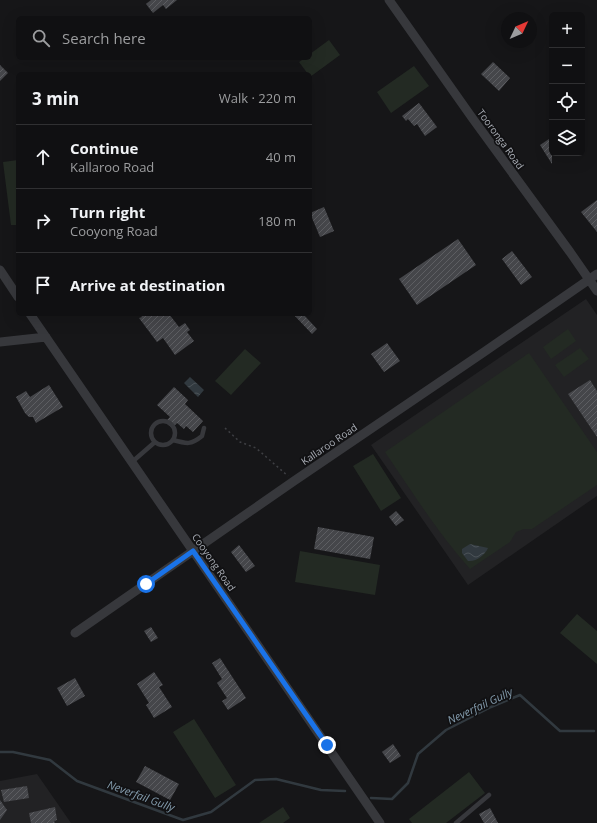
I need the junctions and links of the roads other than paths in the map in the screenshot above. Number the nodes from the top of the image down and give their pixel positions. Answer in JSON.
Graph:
{"nodes":[{"id":1,"x":389,"y":0,"type":"edge"},
{"id":2,"x":0,"y":270,"type":"edge"},
{"id":3,"x":597,"y":274,"type":"edge"},
{"id":4,"x":589,"y":280,"type":"junction"},
{"id":5,"x":597,"y":291,"type":"edge"},
{"id":6,"x":16,"y":293,"type":"edge"},
{"id":7,"x":31,"y":316,"type":"edge"},
{"id":8,"x":46,"y":337,"type":"junction"},
{"id":9,"x":0,"y":342,"type":"edge"},
{"id":10,"x":204,"y":428,"type":"dead end"},
{"id":11,"x":173,"y":440,"type":"junction"},
{"id":12,"x":155,"y":442,"type":"junction"},
{"id":13,"x":132,"y":462,"type":"junction"},
{"id":14,"x":193,"y":551,"type":"junction"},
{"id":15,"x":75,"y":633,"type":"dead end"},
{"id":16,"x":489,"y":796,"type":"dead end"},
{"id":17,"x":380,"y":823,"type":"edge"},
{"id":18,"x":456,"y":823,"type":"edge"}],
"edges":[{"from":1,"to":4,"type":"street","name":"Tooronga Road"},
{"from":2,"to":6,"type":"street"},
{"from":3,"to":4,"type":"street","name":"Kallaroo Road"},
{"from":4,"to":5,"type":"street","name":"Tooronga Road"},
{"from":4,"to":14,"type":"street","name":"Kallaroo Road"},
{"from":7,"to":8,"type":"street","name":"Cooyong Road"},
{"from":8,"to":9,"type":"street"},
{"from":8,"to":13,"type":"street","name":"Cooyong Road"},
{"from":10,"to":11,"type":"lane"},
{"from":11,"to":12,"type":"lane"},
{"from":11,"to":12,"type":"lane"},
{"from":12,"to":13,"type":"lane"},
{"from":13,"to":14,"type":"street","name":"Cooyong Road"},
{"from":14,"to":15,"type":"street","name":"Kallaroo Road"},
{"from":14,"to":17,"type":"street","name":"Cooyong Road"},
{"from":16,"to":18,"type":"lane"}]}
